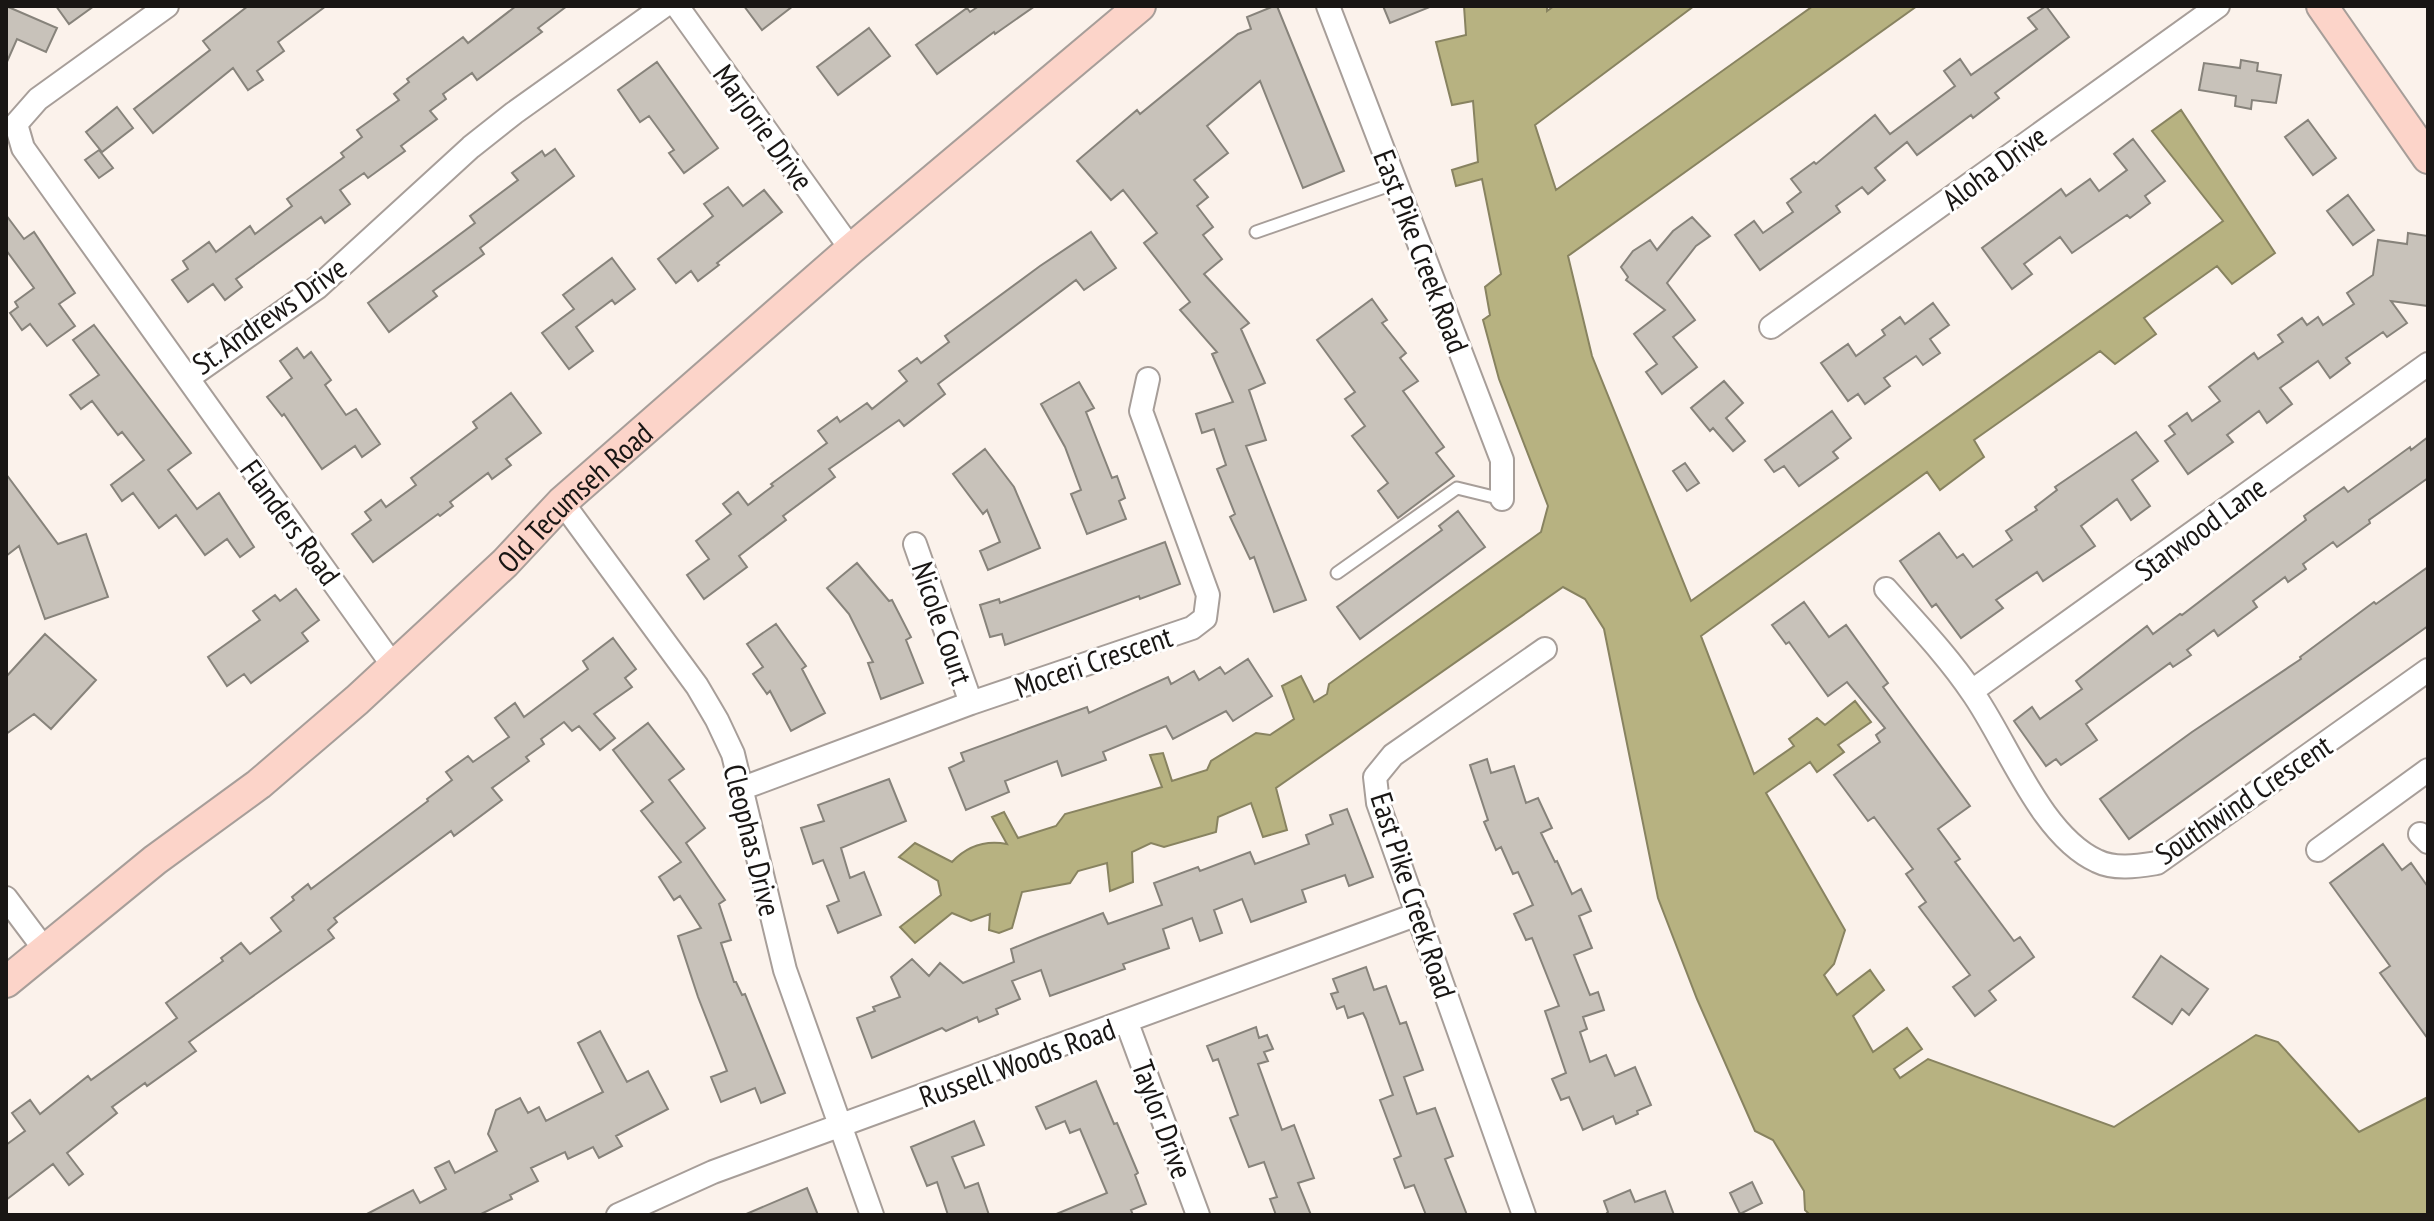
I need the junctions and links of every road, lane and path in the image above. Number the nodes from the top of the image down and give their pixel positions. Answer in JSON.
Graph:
{"nodes":[{"id":1,"x":167,"y":6,"type":"edge"},
{"id":2,"x":664,"y":6,"type":"edge"},
{"id":3,"x":677,"y":6,"type":"edge"},
{"id":4,"x":1140,"y":6,"type":"edge"},
{"id":5,"x":1328,"y":6,"type":"edge"},
{"id":6,"x":2218,"y":6,"type":"edge"},
{"id":7,"x":2322,"y":6,"type":"edge"},
{"id":8,"x":2428,"y":158,"type":"edge"},
{"id":9,"x":1396,"y":183,"type":"junction"},
{"id":10,"x":1256,"y":232,"type":"dead end"},
{"id":11,"x":851,"y":249,"type":"junction"},
{"id":12,"x":1771,"y":327,"type":"dead end"},
{"id":13,"x":2428,"y":364,"type":"edge"},
{"id":14,"x":188,"y":378,"type":"junction"},
{"id":15,"x":1148,"y":379,"type":"dead end"},
{"id":16,"x":1502,"y":499,"type":"joint"},
{"id":17,"x":562,"y":502,"type":"junction"},
{"id":18,"x":915,"y":544,"type":"dead end"},
{"id":19,"x":1337,"y":573,"type":"dead end"},
{"id":20,"x":1886,"y":589,"type":"dead end"},
{"id":21,"x":1545,"y":649,"type":"dead end"},
{"id":22,"x":394,"y":667,"type":"junction"},
{"id":23,"x":2428,"y":670,"type":"edge"},
{"id":24,"x":1972,"y":691,"type":"junction"},
{"id":25,"x":971,"y":703,"type":"junction"},
{"id":26,"x":2428,"y":770,"type":"edge"},
{"id":27,"x":743,"y":788,"type":"junction"},
{"id":28,"x":2318,"y":850,"type":"dead end"},
{"id":29,"x":6,"y":898,"type":"edge"},
{"id":30,"x":1418,"y":914,"type":"junction"},
{"id":31,"x":45,"y":950,"type":"junction"},
{"id":32,"x":6,"y":982,"type":"edge"},
{"id":33,"x":1127,"y":1023,"type":"junction"},
{"id":34,"x":840,"y":1126,"type":"junction"},
{"id":35,"x":618,"y":1215,"type":"edge"},
{"id":36,"x":872,"y":1215,"type":"edge"},
{"id":37,"x":1198,"y":1215,"type":"edge"},
{"id":38,"x":1524,"y":1215,"type":"edge"}],
"edges":[{"from":1,"to":14,"type":"street","name":"St. Andrews Drive"},
{"from":2,"to":14,"type":"street","name":"St. Andrews Drive"},
{"from":3,"to":11,"type":"street","name":"Marjorie Drive"},
{"from":4,"to":11,"type":"main road","name":"Old Tecumseh Road"},
{"from":5,"to":9,"type":"street","name":"East Pike Creek Road"},
{"from":6,"to":12,"type":"street","name":"Aloha Drive"},
{"from":7,"to":8,"type":"main road"},
{"from":9,"to":10,"type":"lane"},
{"from":9,"to":16,"type":"street","name":"East Pike Creek Road"},
{"from":11,"to":17,"type":"main road","name":"Old Tecumseh Road"},
{"from":13,"to":24,"type":"street","name":"Starwood Lane"},
{"from":14,"to":22,"type":"street","name":"Flanders Road"},
{"from":15,"to":25,"type":"street","name":"Moceri Crescent"},
{"from":16,"to":19,"type":"lane"},
{"from":17,"to":22,"type":"main road","name":"Old Tecumseh Road"},
{"from":17,"to":27,"type":"street","name":"Cleophas Drive"},
{"from":18,"to":25,"type":"street","name":"Nicole Court"},
{"from":20,"to":24,"type":"street","name":"Southwind Crescent"},
{"from":21,"to":30,"type":"street","name":"East Pike Creek Road"},
{"from":22,"to":31,"type":"main road","name":"Old Tecumseh Road"},
{"from":23,"to":24,"type":"street","name":"Southwind Crescent"},
{"from":25,"to":27,"type":"street","name":"Moceri Crescent"},
{"from":26,"to":28,"type":"street"},
{"from":27,"to":34,"type":"street","name":"Cleophas Drive"},
{"from":29,"to":31,"type":"street"},
{"from":30,"to":33,"type":"street","name":"Russell Woods Road"},
{"from":30,"to":38,"type":"street","name":"East Pike Creek Road"},
{"from":31,"to":32,"type":"main road","name":"Old Tecumseh Road"},
{"from":33,"to":34,"type":"street","name":"Russell Woods Road"},
{"from":33,"to":37,"type":"street","name":"Taylor Drive"},
{"from":34,"to":35,"type":"street","name":"Russell Woods Road"},
{"from":34,"to":36,"type":"street","name":"Cleophas Drive"}]}
